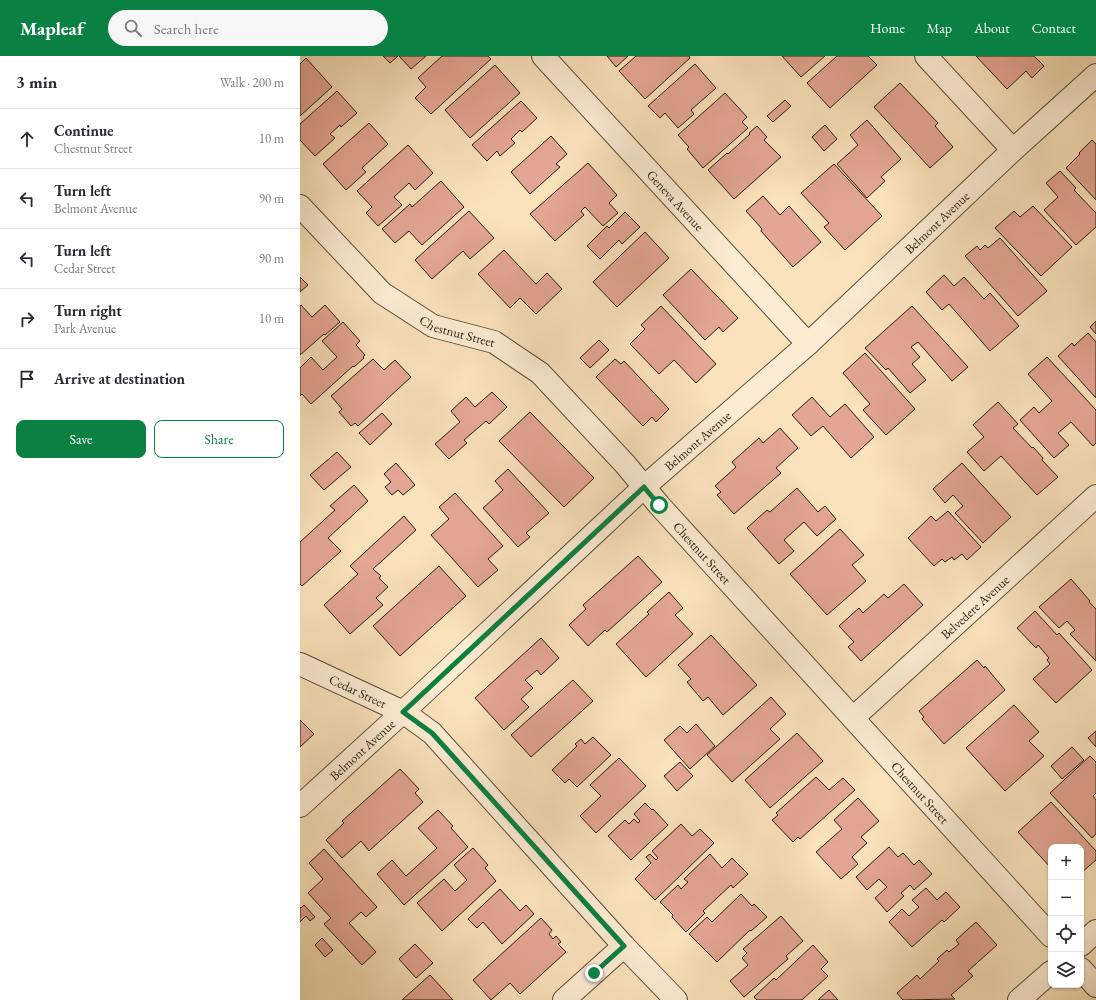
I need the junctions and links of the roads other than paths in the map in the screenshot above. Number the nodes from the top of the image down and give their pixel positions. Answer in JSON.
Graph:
{"nodes":[{"id":1,"x":543,"y":56,"type":"edge"},
{"id":2,"x":926,"y":56,"type":"edge"},
{"id":3,"x":1096,"y":75,"type":"edge"},
{"id":4,"x":1013,"y":150,"type":"junction"},
{"id":5,"x":300,"y":206,"type":"edge"},
{"id":6,"x":808,"y":344,"type":"junction"},
{"id":7,"x":644,"y":487,"type":"junction"},
{"id":8,"x":1096,"y":496,"type":"edge"},
{"id":9,"x":300,"y":664,"type":"edge"},
{"id":10,"x":403,"y":712,"type":"junction"},
{"id":11,"x":853,"y":718,"type":"junction"},
{"id":12,"x":300,"y":806,"type":"edge"},
{"id":13,"x":1096,"y":931,"type":"edge"},
{"id":14,"x":1048,"y":933,"type":"edge"},
{"id":15,"x":1084,"y":942,"type":"edge"},
{"id":16,"x":624,"y":946,"type":"junction"},
{"id":17,"x":1084,"y":972,"type":"edge"},
{"id":18,"x":1048,"y":975,"type":"edge"},
{"id":19,"x":1096,"y":986,"type":"edge"},
{"id":20,"x":564,"y":1000,"type":"edge"},
{"id":21,"x":676,"y":1000,"type":"edge"},
{"id":22,"x":1019,"y":1000,"type":"edge"}],
"edges":[{"from":1,"to":6,"type":"street","name":"Geneva Avenue"},
{"from":2,"to":4,"type":"street"},
{"from":3,"to":4,"type":"street","name":"Belmont Avenue"},
{"from":4,"to":6,"type":"street","name":"Belmont Avenue"},
{"from":5,"to":7,"type":"street","name":"Chestnut Street"},
{"from":6,"to":7,"type":"street","name":"Belmont Avenue"},
{"from":7,"to":10,"type":"street","name":"Belmont Avenue"},
{"from":7,"to":11,"type":"street","name":"Chestnut Street"},
{"from":8,"to":11,"type":"street","name":"Belvedere Avenue"},
{"from":9,"to":10,"type":"street","name":"Cedar Street"},
{"from":10,"to":12,"type":"street","name":"Belmont Avenue"},
{"from":10,"to":16,"type":"street","name":"Cedar Street"},
{"from":11,"to":14,"type":"street","name":"Chestnut Street"},
{"from":13,"to":15,"type":"street"},
{"from":16,"to":20,"type":"street"},
{"from":16,"to":21,"type":"street","name":"Cedar Street"},
{"from":17,"to":19,"type":"street"},
{"from":18,"to":22,"type":"street"}]}
